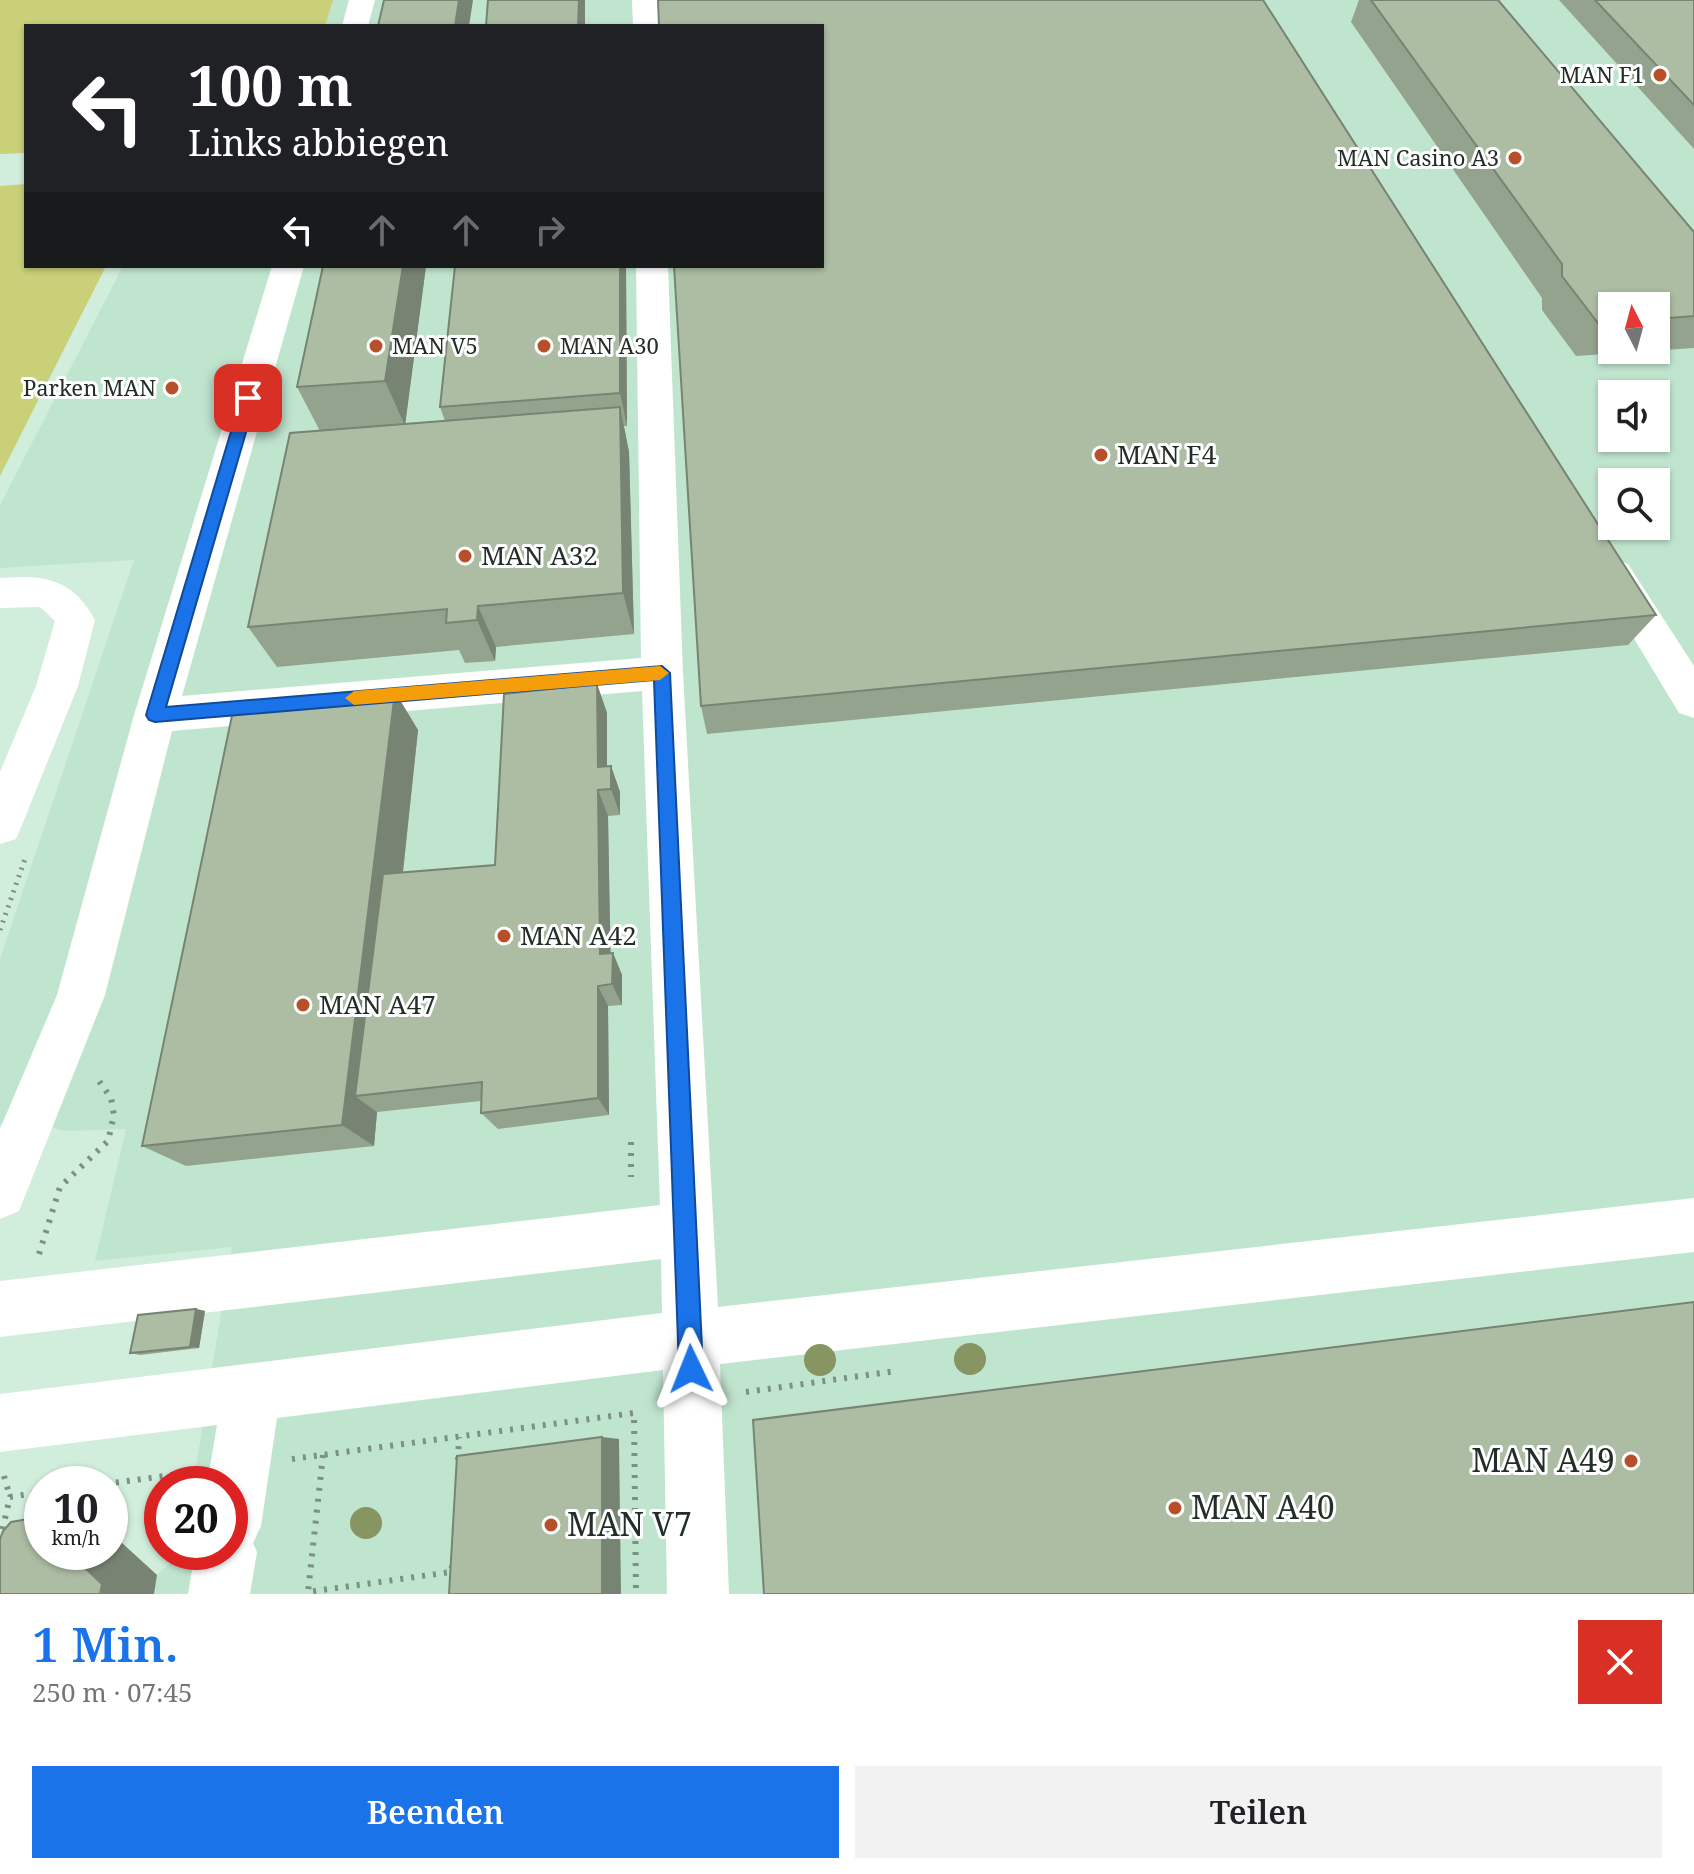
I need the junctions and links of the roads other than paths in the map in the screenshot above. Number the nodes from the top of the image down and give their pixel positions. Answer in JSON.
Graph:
{"nodes":[{"id":1,"x":362,"y":0,"type":"edge"},
{"id":2,"x":645,"y":0,"type":"edge"},
{"id":3,"x":356,"y":24,"type":"edge"},
{"id":4,"x":646,"y":24,"type":"edge"},
{"id":5,"x":287,"y":268,"type":"edge"},
{"id":6,"x":652,"y":268,"type":"edge"},
{"id":7,"x":1600,"y":552,"type":"edge"},
{"id":8,"x":0,"y":593,"type":"edge"},
{"id":9,"x":662,"y":673,"type":"junction"},
{"id":10,"x":1694,"y":701,"type":"edge"},
{"id":11,"x":155,"y":715,"type":"junction"},
{"id":12,"x":0,"y":825,"type":"edge"},
{"id":13,"x":0,"y":1192,"type":"edge"},
{"id":14,"x":1694,"y":1225,"type":"edge"},
{"id":15,"x":687,"y":1229,"type":"junction"},
{"id":16,"x":0,"y":1309,"type":"edge"},
{"id":17,"x":691,"y":1338,"type":"junction"},
{"id":18,"x":252,"y":1391,"type":"junction"},
{"id":19,"x":0,"y":1423,"type":"edge"},
{"id":20,"x":240,"y":1466,"type":"edge"},
{"id":21,"x":223,"y":1570,"type":"edge"},
{"id":22,"x":219,"y":1594,"type":"edge"},
{"id":23,"x":698,"y":1594,"type":"edge"}],
"edges":[{"from":1,"to":3,"type":"street"},
{"from":2,"to":4,"type":"street"},
{"from":5,"to":11,"type":"street"},
{"from":6,"to":9,"type":"street"},
{"from":7,"to":10,"type":"street"},
{"from":8,"to":12,"type":"street"},
{"from":9,"to":11,"type":"street"},
{"from":9,"to":15,"type":"street"},
{"from":11,"to":13,"type":"street"},
{"from":14,"to":17,"type":"street"},
{"from":15,"to":16,"type":"street"},
{"from":15,"to":17,"type":"street"},
{"from":17,"to":18,"type":"street"},
{"from":17,"to":23,"type":"street"},
{"from":18,"to":19,"type":"street"},
{"from":18,"to":20,"type":"street"},
{"from":21,"to":22,"type":"street"}]}
